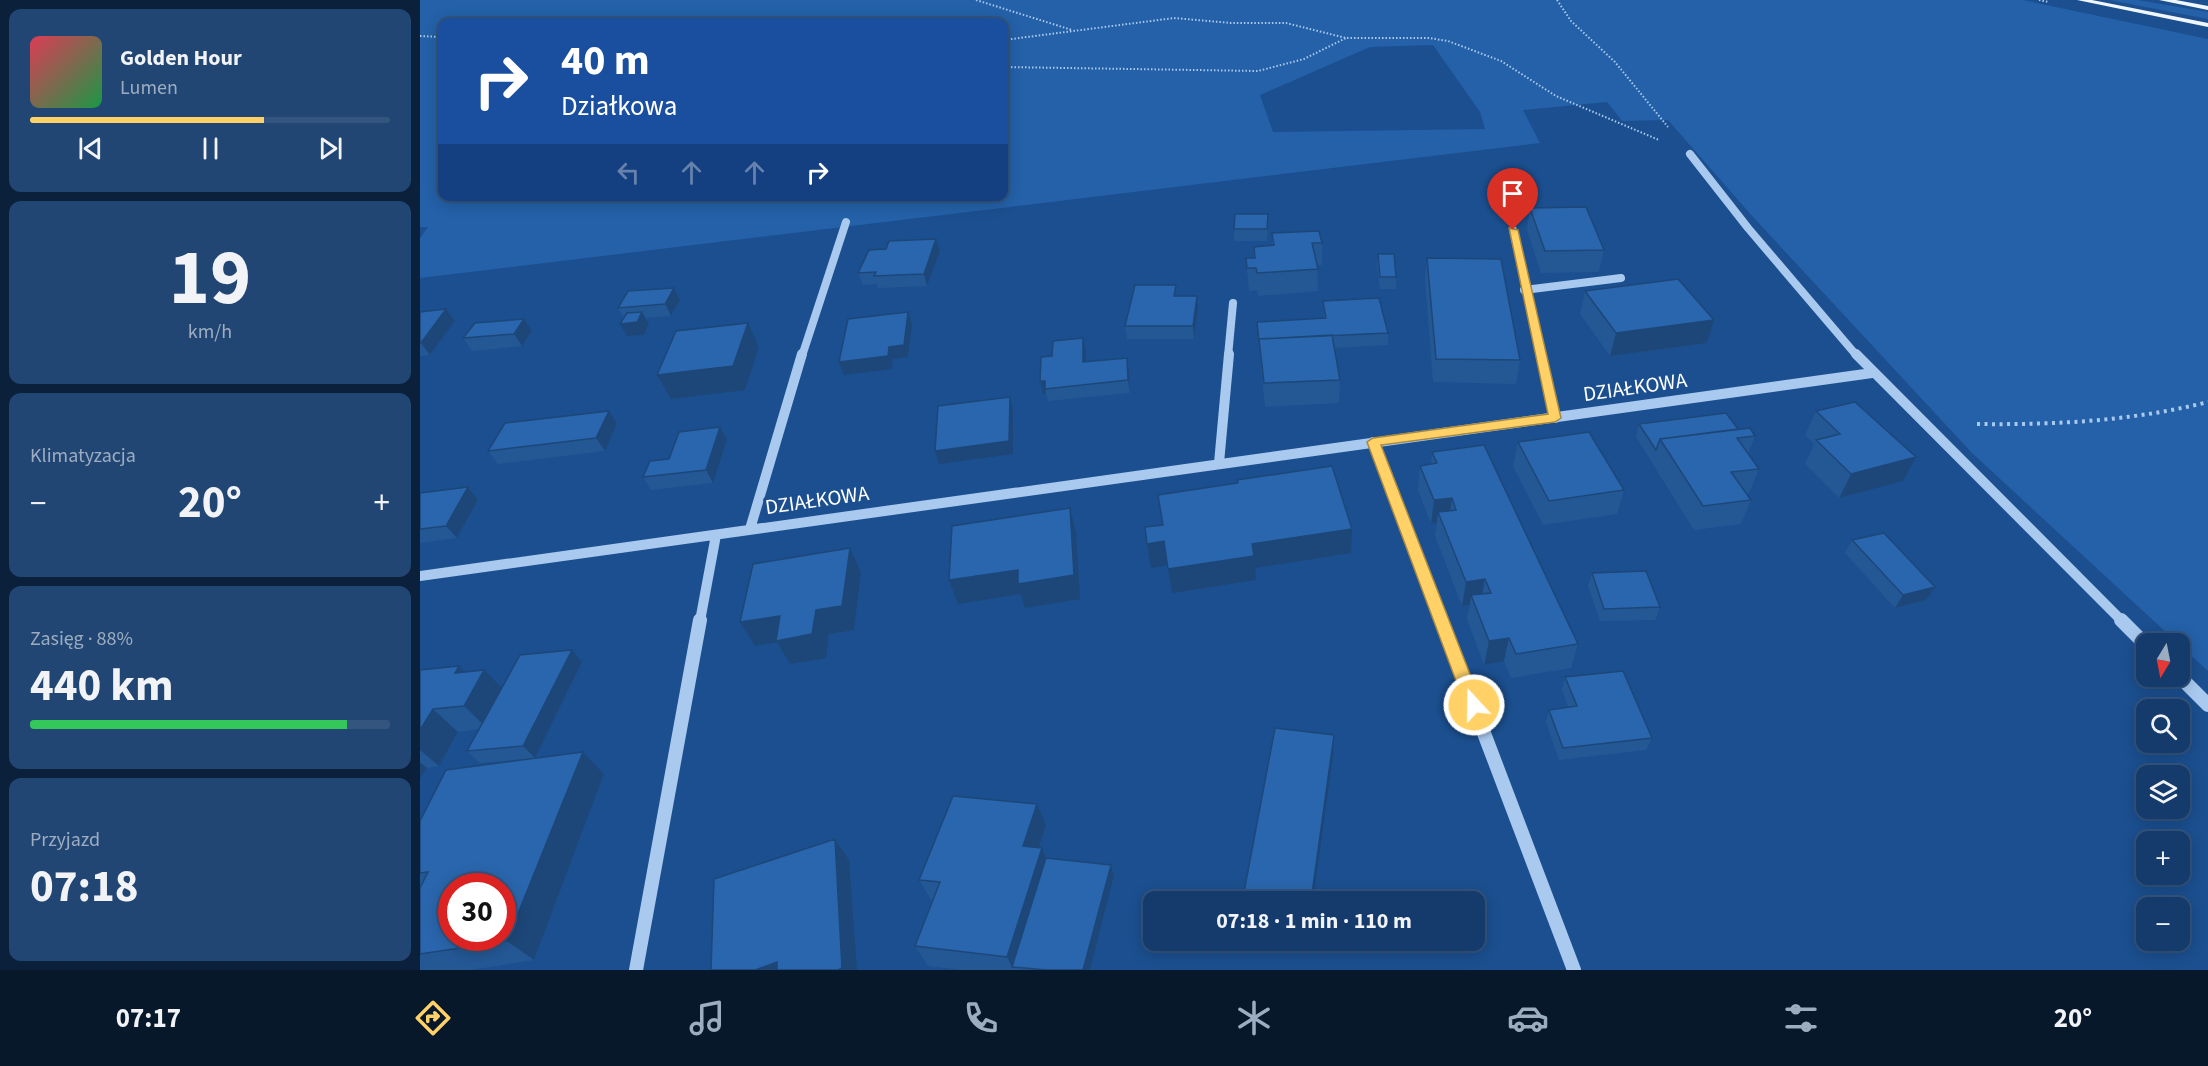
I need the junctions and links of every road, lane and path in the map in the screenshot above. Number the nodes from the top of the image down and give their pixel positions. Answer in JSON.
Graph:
{"nodes":[{"id":1,"x":976,"y":0,"type":"edge"},
{"id":2,"x":1557,"y":0,"type":"edge"},
{"id":3,"x":2081,"y":0,"type":"edge"},
{"id":4,"x":2163,"y":0,"type":"edge"},
{"id":5,"x":2208,"y":8,"type":"edge"},
{"id":6,"x":2208,"y":25,"type":"edge"},
{"id":7,"x":1074,"y":31,"type":"junction"},
{"id":8,"x":420,"y":36,"type":"edge"},
{"id":9,"x":438,"y":37,"type":"edge"},
{"id":10,"x":1346,"y":38,"type":"junction"},
{"id":11,"x":1008,"y":39,"type":"edge"},
{"id":12,"x":1008,"y":67,"type":"edge"},
{"id":13,"x":1690,"y":154,"type":"junction"},
{"id":14,"x":846,"y":222,"type":"dead end"},
{"id":15,"x":1513,"y":230,"type":"dead end"},
{"id":16,"x":1621,"y":278,"type":"dead end"},
{"id":17,"x":1524,"y":290,"type":"junction"},
{"id":18,"x":1233,"y":303,"type":"dead end"},
{"id":19,"x":1872,"y":373,"type":"junction"},
{"id":20,"x":2208,"y":402,"type":"edge"},
{"id":21,"x":1555,"y":418,"type":"junction"},
{"id":22,"x":1920,"y":423,"type":"junction"},
{"id":23,"x":1373,"y":442,"type":"junction"},
{"id":24,"x":1219,"y":463,"type":"junction"},
{"id":25,"x":750,"y":529,"type":"junction"},
{"id":26,"x":717,"y":535,"type":"junction"},
{"id":27,"x":420,"y":576,"type":"edge"},
{"id":28,"x":2136,"y":635,"type":"edge"},
{"id":29,"x":2190,"y":687,"type":"edge"},
{"id":30,"x":2208,"y":705,"type":"edge"},
{"id":31,"x":636,"y":970,"type":"edge"},
{"id":32,"x":1574,"y":970,"type":"edge"}],
"edges":[{"from":1,"to":7,"type":"path"},
{"from":2,"to":13,"type":"path"},
{"from":3,"to":6,"type":"main road"},
{"from":4,"to":5,"type":"main road"},
{"from":7,"to":10,"type":"path"},
{"from":7,"to":11,"type":"path"},
{"from":8,"to":9,"type":"path"},
{"from":10,"to":12,"type":"path"},
{"from":10,"to":13,"type":"path"},
{"from":13,"to":19,"type":"street"},
{"from":14,"to":25,"type":"street"},
{"from":15,"to":17,"type":"street"},
{"from":16,"to":17,"type":"street"},
{"from":17,"to":21,"type":"street"},
{"from":18,"to":24,"type":"street"},
{"from":19,"to":21,"type":"street","name":"DZIAŁKOWA"},
{"from":19,"to":22,"type":"street"},
{"from":20,"to":22,"type":"path"},
{"from":21,"to":23,"type":"street","name":"DZIAŁKOWA"},
{"from":22,"to":28,"type":"street"},
{"from":23,"to":24,"type":"street","name":"DZIAŁKOWA"},
{"from":23,"to":32,"type":"street"},
{"from":24,"to":25,"type":"street","name":"DZIAŁKOWA"},
{"from":25,"to":26,"type":"street","name":"DZIAŁKOWA"},
{"from":26,"to":27,"type":"street","name":"DZIAŁKOWA"},
{"from":26,"to":31,"type":"street"},
{"from":29,"to":30,"type":"street"}]}
